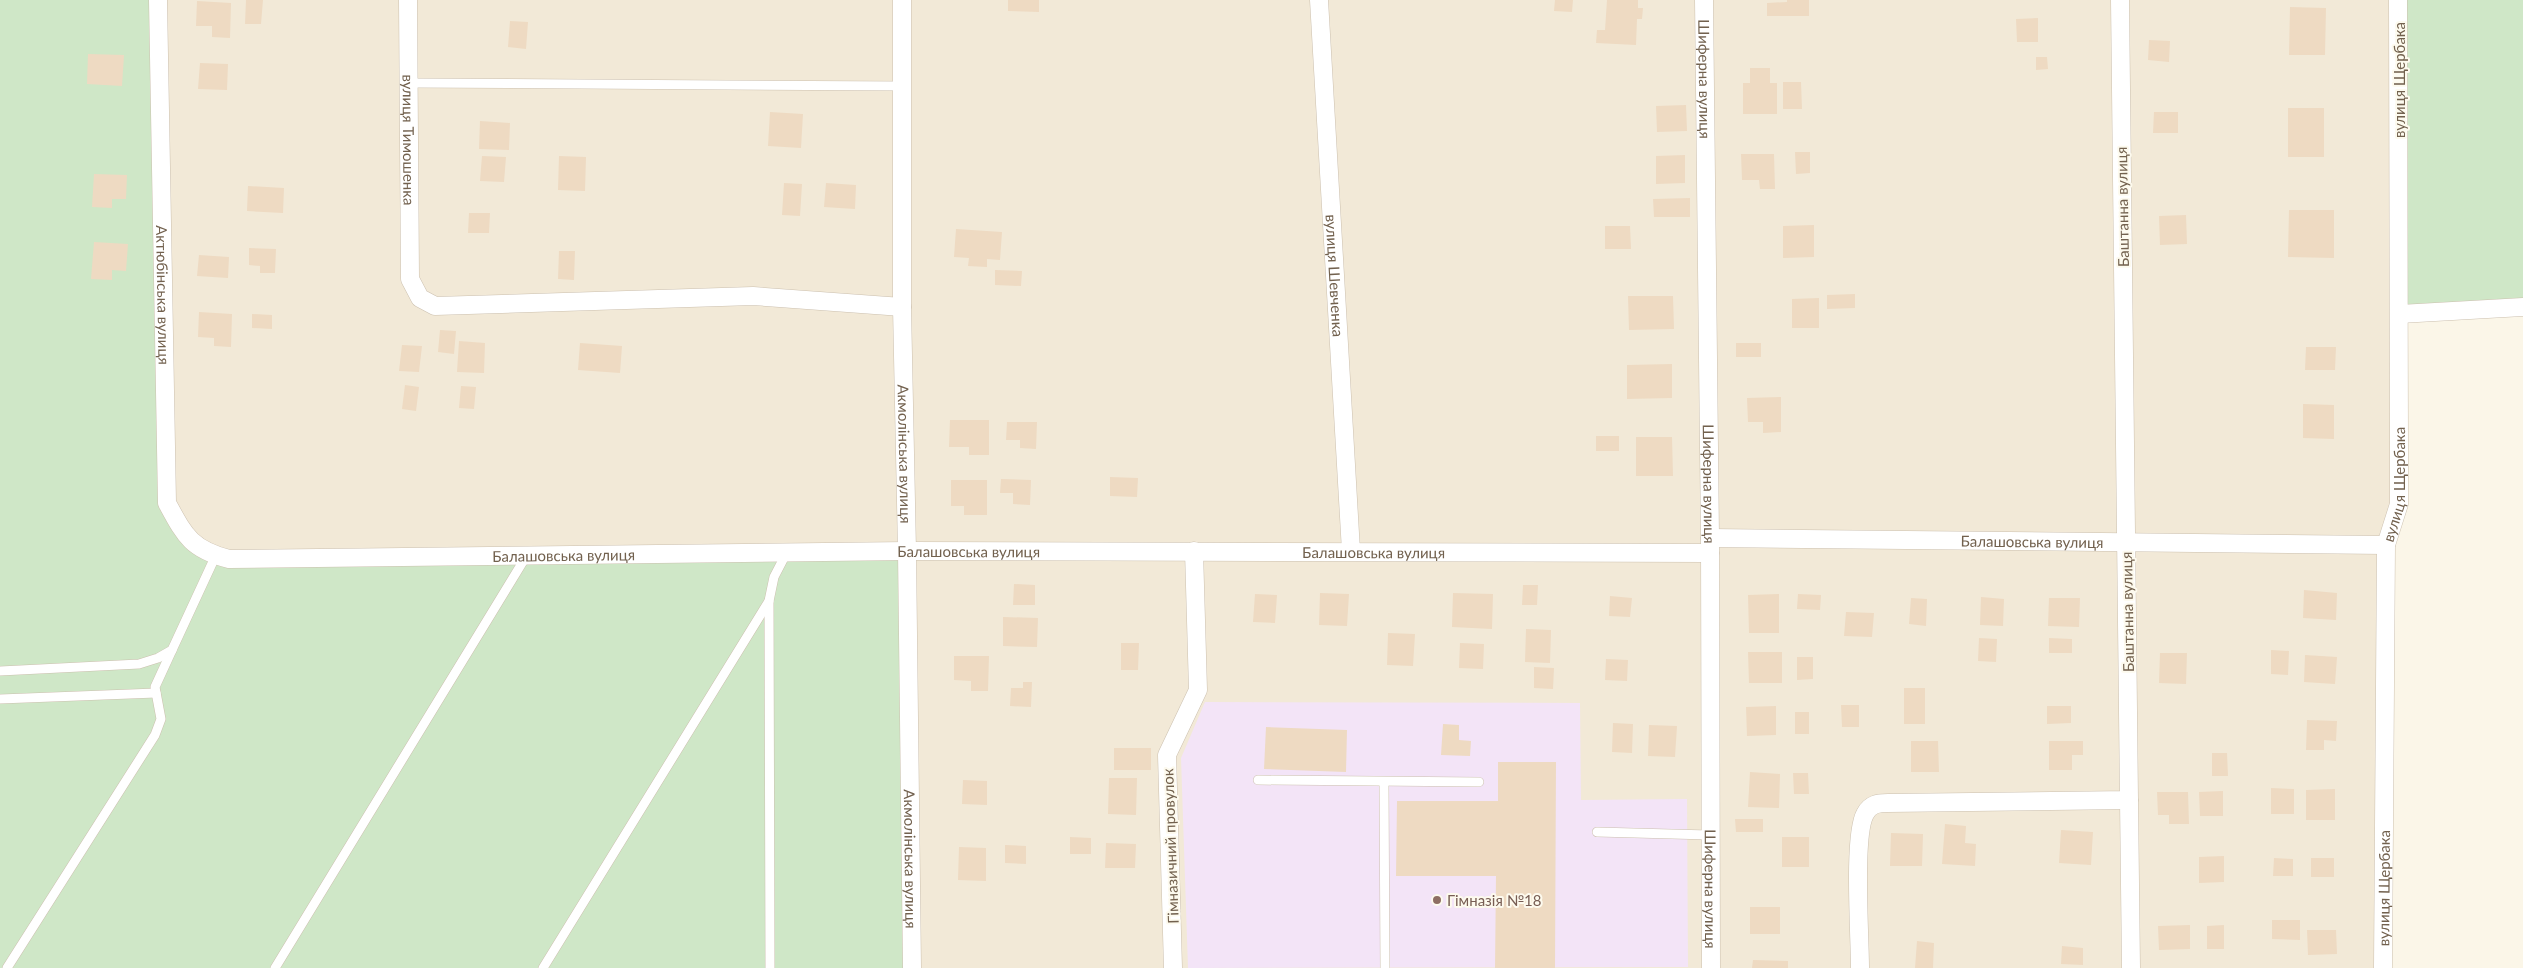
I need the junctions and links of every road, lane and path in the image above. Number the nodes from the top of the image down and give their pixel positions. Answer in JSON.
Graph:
{"nodes":[{"id":1,"x":158,"y":0,"type":"edge"},
{"id":2,"x":408,"y":0,"type":"edge"},
{"id":3,"x":902,"y":0,"type":"edge"},
{"id":4,"x":1319,"y":0,"type":"edge"},
{"id":5,"x":1704,"y":0,"type":"edge"},
{"id":6,"x":2120,"y":0,"type":"edge"},
{"id":7,"x":2398,"y":0,"type":"edge"},
{"id":8,"x":409,"y":83,"type":"junction"},
{"id":9,"x":903,"y":86,"type":"junction"},
{"id":10,"x":902,"y":307,"type":"junction"},
{"id":11,"x":2523,"y":307,"type":"edge"},
{"id":12,"x":2400,"y":314,"type":"junction"},
{"id":13,"x":2126,"y":541,"type":"junction"},
{"id":14,"x":2386,"y":545,"type":"junction"},
{"id":15,"x":1710,"y":546,"type":"junction"},
{"id":16,"x":907,"y":551,"type":"junction"},
{"id":17,"x":1194,"y":551,"type":"junction"},
{"id":18,"x":787,"y":552,"type":"junction"},
{"id":19,"x":1351,"y":552,"type":"junction"},
{"id":20,"x":527,"y":555,"type":"junction"},
{"id":21,"x":223,"y":557,"type":"junction"},
{"id":22,"x":769,"y":601,"type":"junction"},
{"id":23,"x":172,"y":650,"type":"junction"},
{"id":24,"x":0,"y":671,"type":"edge"},
{"id":25,"x":156,"y":693,"type":"junction"},
{"id":26,"x":0,"y":699,"type":"edge"},
{"id":27,"x":1258,"y":780,"type":"dead end"},
{"id":28,"x":1479,"y":782,"type":"dead end"},
{"id":29,"x":1384,"y":783,"type":"junction"},
{"id":30,"x":2129,"y":800,"type":"junction"},
{"id":31,"x":1597,"y":832,"type":"dead end"},
{"id":32,"x":1709,"y":835,"type":"junction"},
{"id":33,"x":7,"y":968,"type":"edge"},
{"id":34,"x":275,"y":968,"type":"edge"},
{"id":35,"x":543,"y":968,"type":"edge"},
{"id":36,"x":770,"y":968,"type":"edge"},
{"id":37,"x":912,"y":968,"type":"edge"},
{"id":38,"x":1173,"y":968,"type":"edge"},
{"id":39,"x":1385,"y":968,"type":"edge"},
{"id":40,"x":1711,"y":968,"type":"edge"},
{"id":41,"x":1860,"y":968,"type":"edge"},
{"id":42,"x":2131,"y":968,"type":"edge"},
{"id":43,"x":2383,"y":968,"type":"edge"}],
"edges":[{"from":1,"to":21,"type":"street","name":"Актюбінська вулиця"},
{"from":2,"to":8,"type":"street","name":"вулиця Тимошенка"},
{"from":3,"to":9,"type":"street","name":"Акмолінська вулиця"},
{"from":4,"to":19,"type":"street","name":"вулиця Шевченка"},
{"from":5,"to":15,"type":"street","name":"Шиферна вулиця"},
{"from":6,"to":13,"type":"street","name":"Баштанна вулиця"},
{"from":7,"to":12,"type":"street","name":"вулиця Щербака"},
{"from":8,"to":9,"type":"lane"},
{"from":8,"to":10,"type":"street","name":"вулиця Тимошенка"},
{"from":9,"to":10,"type":"street","name":"Акмолінська вулиця"},
{"from":10,"to":16,"type":"street","name":"Акмолінська вулиця"},
{"from":11,"to":12,"type":"street"},
{"from":12,"to":14,"type":"street","name":"вулиця Щербака"},
{"from":13,"to":14,"type":"street","name":"Балашовська вулиця"},
{"from":13,"to":15,"type":"street","name":"Балашовська вулиця"},
{"from":13,"to":30,"type":"street","name":"Баштанна вулиця"},
{"from":14,"to":43,"type":"street","name":"вулиця Щербака"},
{"from":15,"to":19,"type":"street","name":"Балашовська вулиця"},
{"from":15,"to":32,"type":"street","name":"Шиферна вулиця"},
{"from":16,"to":17,"type":"street","name":"Балашовська вулиця"},
{"from":16,"to":18,"type":"street","name":"Балашовська вулиця"},
{"from":16,"to":37,"type":"street","name":"Акмолінська вулиця"},
{"from":17,"to":19,"type":"street","name":"Балашовська вулиця"},
{"from":17,"to":38,"type":"street","name":"Гімназичний провулок"},
{"from":18,"to":20,"type":"street","name":"Балашовська вулиця"},
{"from":18,"to":22,"type":"lane"},
{"from":20,"to":21,"type":"street","name":"Балашовська вулиця"},
{"from":20,"to":34,"type":"lane"},
{"from":21,"to":23,"type":"lane"},
{"from":22,"to":35,"type":"lane"},
{"from":22,"to":36,"type":"lane"},
{"from":23,"to":24,"type":"lane"},
{"from":23,"to":25,"type":"lane"},
{"from":25,"to":26,"type":"lane"},
{"from":25,"to":33,"type":"lane"},
{"from":27,"to":29,"type":"lane"},
{"from":28,"to":29,"type":"lane"},
{"from":29,"to":39,"type":"lane"},
{"from":30,"to":41,"type":"street"},
{"from":30,"to":42,"type":"street","name":"Баштанна вулиця"},
{"from":31,"to":32,"type":"lane"},
{"from":32,"to":40,"type":"street","name":"Шиферна вулиця"}]}
